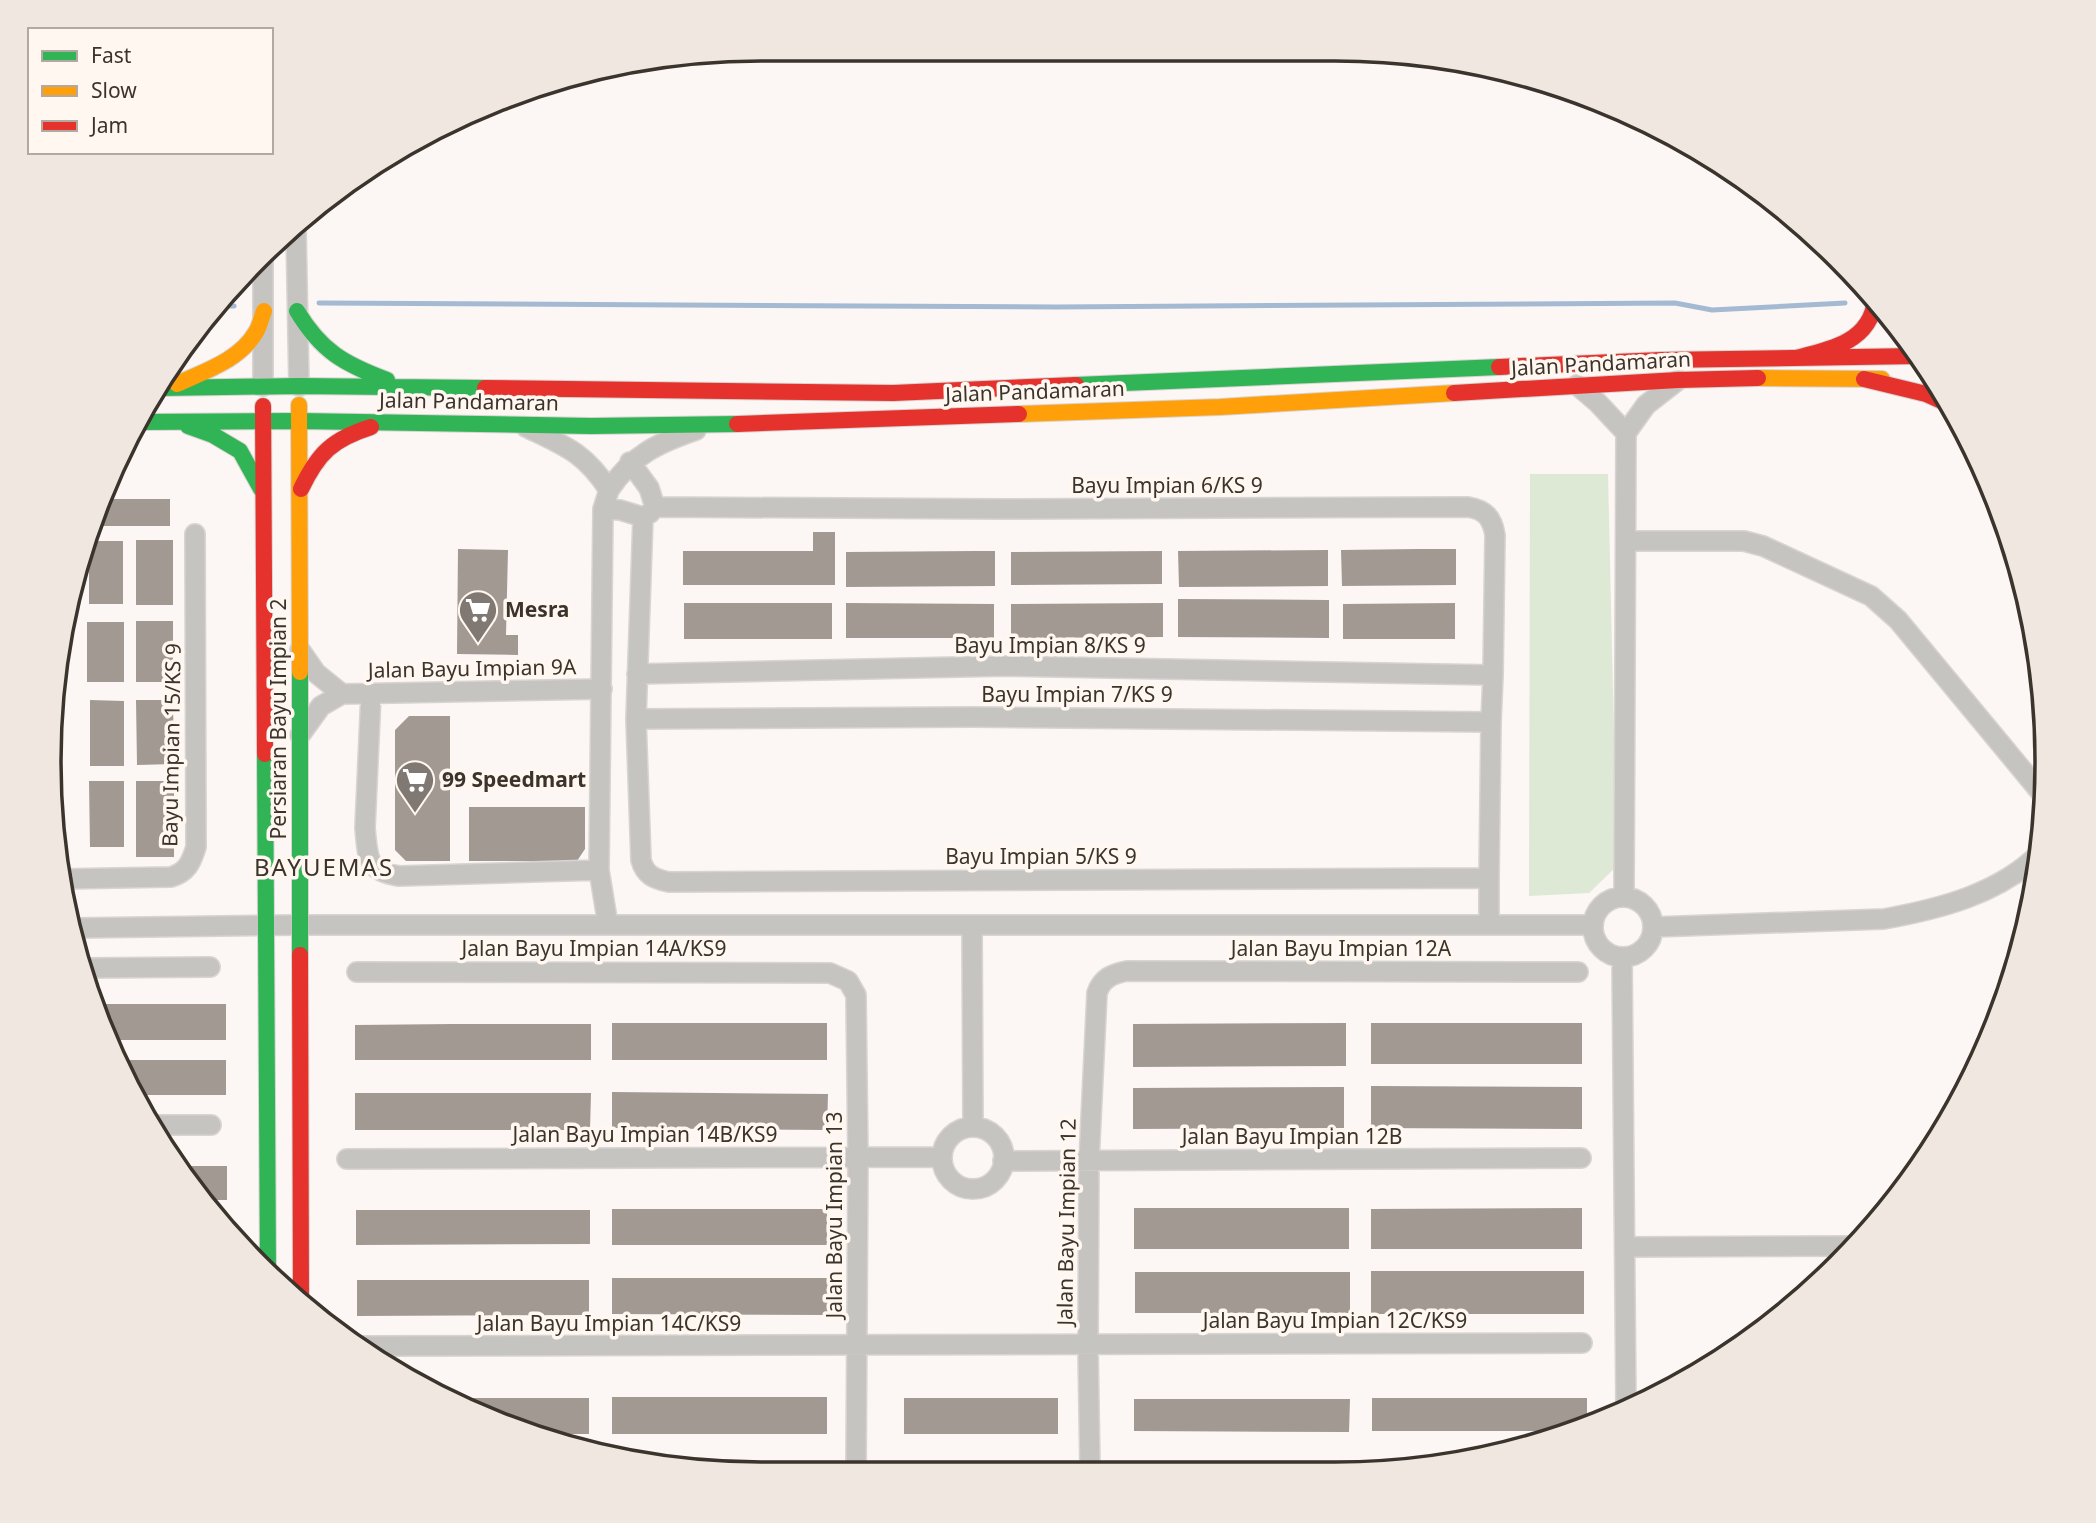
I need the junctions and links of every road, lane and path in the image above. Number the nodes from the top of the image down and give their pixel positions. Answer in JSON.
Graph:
{"nodes":[{"id":1,"x":296,"y":239,"type":"edge"},
{"id":2,"x":264,"y":268,"type":"edge"},
{"id":3,"x":264,"y":310,"type":"junction"},
{"id":4,"x":297,"y":311,"type":"junction"},
{"id":5,"x":1872,"y":313,"type":"edge"},
{"id":6,"x":1905,"y":356,"type":"edge"},
{"id":7,"x":1796,"y":358,"type":"junction"},
{"id":8,"x":1864,"y":379,"type":"junction"},
{"id":9,"x":1921,"y":379,"type":"edge"},
{"id":10,"x":1678,"y":380,"type":"junction"},
{"id":11,"x":171,"y":385,"type":"edge"},
{"id":12,"x":1577,"y":385,"type":"junction"},
{"id":13,"x":263,"y":386,"type":"junction"},
{"id":14,"x":299,"y":386,"type":"junction"},
{"id":15,"x":169,"y":388,"type":"edge"},
{"id":16,"x":411,"y":388,"type":"junction"},
{"id":17,"x":1932,"y":397,"type":"edge"},
{"id":18,"x":263,"y":421,"type":"junction"},
{"id":19,"x":299,"y":421,"type":"junction"},
{"id":20,"x":149,"y":422,"type":"edge"},
{"id":21,"x":175,"y":422,"type":"junction"},
{"id":22,"x":393,"y":422,"type":"junction"},
{"id":23,"x":518,"y":424,"type":"junction"},
{"id":24,"x":714,"y":425,"type":"junction"},
{"id":25,"x":1626,"y":433,"type":"junction"},
{"id":26,"x":630,"y":462,"type":"junction"},
{"id":27,"x":609,"y":489,"type":"junction"},
{"id":28,"x":299,"y":493,"type":"junction"},
{"id":29,"x":264,"y":494,"type":"junction"},
{"id":30,"x":603,"y":509,"type":"junction"},
{"id":31,"x":649,"y":512,"type":"junction"},
{"id":32,"x":195,"y":534,"type":"dead end"},
{"id":33,"x":1627,"y":541,"type":"junction"},
{"id":34,"x":300,"y":650,"type":"junction"},
{"id":35,"x":637,"y":674,"type":"junction"},
{"id":36,"x":1493,"y":675,"type":"junction"},
{"id":37,"x":602,"y":689,"type":"junction"},
{"id":38,"x":342,"y":694,"type":"junction"},
{"id":39,"x":371,"y":694,"type":"junction"},
{"id":40,"x":636,"y":719,"type":"junction"},
{"id":41,"x":1491,"y":722,"type":"junction"},
{"id":42,"x":300,"y":735,"type":"junction"},
{"id":43,"x":2034,"y":784,"type":"edge"},
{"id":44,"x":2027,"y":863,"type":"edge"},
{"id":45,"x":599,"y":870,"type":"junction"},
{"id":46,"x":1489,"y":877,"type":"junction"},
{"id":47,"x":72,"y":879,"type":"edge"},
{"id":48,"x":1624,"y":897,"type":"junction"},
{"id":49,"x":266,"y":925,"type":"junction"},
{"id":50,"x":300,"y":925,"type":"junction"},
{"id":51,"x":608,"y":925,"type":"junction"},
{"id":52,"x":972,"y":925,"type":"junction"},
{"id":53,"x":1489,"y":925,"type":"junction"},
{"id":54,"x":1593,"y":925,"type":"junction"},
{"id":55,"x":1654,"y":927,"type":"junction"},
{"id":56,"x":82,"y":928,"type":"edge"},
{"id":57,"x":1622,"y":958,"type":"junction"},
{"id":58,"x":210,"y":967,"type":"dead end"},
{"id":59,"x":92,"y":968,"type":"edge"},
{"id":60,"x":357,"y":972,"type":"dead end"},
{"id":61,"x":1578,"y":972,"type":"dead end"},
{"id":62,"x":830,"y":973,"type":"joint"},
{"id":63,"x":1106,"y":978,"type":"joint"},
{"id":64,"x":163,"y":1125,"type":"edge"},
{"id":65,"x":211,"y":1125,"type":"dead end"},
{"id":66,"x":974,"y":1127,"type":"junction"},
{"id":67,"x":942,"y":1157,"type":"junction"},
{"id":68,"x":858,"y":1158,"type":"junction"},
{"id":69,"x":1581,"y":1158,"type":"dead end"},
{"id":70,"x":347,"y":1159,"type":"dead end"},
{"id":71,"x":1003,"y":1161,"type":"junction"},
{"id":72,"x":1089,"y":1161,"type":"junction"},
{"id":73,"x":1840,"y":1246,"type":"edge"},
{"id":74,"x":1625,"y":1247,"type":"junction"},
{"id":75,"x":268,"y":1259,"type":"edge"},
{"id":76,"x":301,"y":1289,"type":"edge"},
{"id":77,"x":1582,"y":1343,"type":"dead end"},
{"id":78,"x":857,"y":1345,"type":"junction"},
{"id":79,"x":375,"y":1346,"type":"edge"},
{"id":80,"x":1088,"y":1347,"type":"junction"},
{"id":81,"x":1626,"y":1398,"type":"edge"},
{"id":82,"x":856,"y":1462,"type":"edge"},
{"id":83,"x":1090,"y":1462,"type":"edge"}],
"edges":[{"from":1,"to":4,"type":"street"},
{"from":2,"to":3,"type":"street"},
{"from":3,"to":11,"type":"main road"},
{"from":3,"to":13,"type":"street"},
{"from":4,"to":14,"type":"street"},
{"from":4,"to":16,"type":"main road"},
{"from":5,"to":7,"type":"main road"},
{"from":6,"to":7,"type":"main road","name":"Jalan Pandamaran"},
{"from":7,"to":16,"type":"main road","name":"Jalan Pandamaran"},
{"from":8,"to":9,"type":"main road","name":"Jalan Pandamaran"},
{"from":8,"to":10,"type":"main road","name":"Jalan Pandamaran"},
{"from":8,"to":17,"type":"main road"},
{"from":10,"to":12,"type":"main road","name":"Jalan Pandamaran"},
{"from":10,"to":25,"type":"street"},
{"from":12,"to":24,"type":"main road","name":"Jalan Pandamaran"},
{"from":12,"to":25,"type":"street"},
{"from":13,"to":14,"type":"main road","name":"Jalan Pandamaran"},
{"from":13,"to":15,"type":"main road","name":"Jalan Pandamaran"},
{"from":13,"to":18,"type":"main road","name":"Persiaran Bayu Impian 2"},
{"from":14,"to":16,"type":"main road","name":"Jalan Pandamaran"},
{"from":14,"to":19,"type":"main road","name":"Persiaran Bayu Impian 2"},
{"from":18,"to":19,"type":"main road","name":"Jalan Pandamaran"},
{"from":18,"to":21,"type":"main road","name":"Jalan Pandamaran"},
{"from":18,"to":29,"type":"main road","name":"Persiaran Bayu Impian 2"},
{"from":19,"to":22,"type":"main road","name":"Jalan Pandamaran"},
{"from":19,"to":28,"type":"main road","name":"Persiaran Bayu Impian 2"},
{"from":20,"to":21,"type":"main road","name":"Jalan Pandamaran"},
{"from":21,"to":29,"type":"main road"},
{"from":22,"to":23,"type":"main road","name":"Jalan Pandamaran"},
{"from":22,"to":28,"type":"main road"},
{"from":23,"to":24,"type":"main road","name":"Jalan Pandamaran"},
{"from":23,"to":27,"type":"street"},
{"from":24,"to":26,"type":"street"},
{"from":25,"to":33,"type":"street"},
{"from":26,"to":27,"type":"street"},
{"from":26,"to":31,"type":"street"},
{"from":27,"to":30,"type":"street"},
{"from":28,"to":34,"type":"main road","name":"Persiaran Bayu Impian 2"},
{"from":29,"to":49,"type":"main road","name":"Persiaran Bayu Impian 2"},
{"from":30,"to":31,"type":"street"},
{"from":30,"to":37,"type":"street"},
{"from":31,"to":35,"type":"street"},
{"from":31,"to":36,"type":"street","name":"Bayu Impian 6/KS 9"},
{"from":32,"to":47,"type":"street","name":"Bayu Impian 15/KS 9"},
{"from":33,"to":43,"type":"street"},
{"from":33,"to":48,"type":"street"},
{"from":34,"to":38,"type":"street","name":"Jalan Bayu Impian 9A"},
{"from":34,"to":42,"type":"main road","name":"Persiaran Bayu Impian 2"},
{"from":35,"to":36,"type":"street","name":"Bayu Impian 8/KS 9"},
{"from":35,"to":40,"type":"street"},
{"from":36,"to":41,"type":"street"},
{"from":37,"to":39,"type":"street","name":"Jalan Bayu Impian 9A"},
{"from":37,"to":45,"type":"street"},
{"from":38,"to":39,"type":"street","name":"Jalan Bayu Impian 9A"},
{"from":38,"to":42,"type":"street","name":"Jalan Bayu Impian 9A"},
{"from":39,"to":45,"type":"street"},
{"from":40,"to":41,"type":"street","name":"Bayu Impian 7/KS 9"},
{"from":40,"to":46,"type":"street","name":"Bayu Impian 5/KS 9"},
{"from":41,"to":46,"type":"street"},
{"from":42,"to":50,"type":"main road","name":"Persiaran Bayu Impian 2"},
{"from":44,"to":55,"type":"street"},
{"from":45,"to":51,"type":"street"},
{"from":46,"to":53,"type":"street"},
{"from":48,"to":54,"type":"street"},
{"from":48,"to":55,"type":"street"},
{"from":49,"to":50,"type":"street"},
{"from":49,"to":56,"type":"street"},
{"from":49,"to":75,"type":"main road","name":"Persiaran Bayu Impian 2"},
{"from":50,"to":51,"type":"street"},
{"from":50,"to":76,"type":"main road","name":"Persiaran Bayu Impian 2"},
{"from":51,"to":52,"type":"street"},
{"from":52,"to":53,"type":"street"},
{"from":52,"to":66,"type":"street"},
{"from":53,"to":54,"type":"street"},
{"from":54,"to":57,"type":"street"},
{"from":55,"to":57,"type":"street"},
{"from":57,"to":74,"type":"street"},
{"from":58,"to":59,"type":"street"},
{"from":60,"to":62,"type":"street","name":"Jalan Bayu Impian 14A/KS9"},
{"from":61,"to":63,"type":"street","name":"Jalan Bayu Impian 12A"},
{"from":62,"to":68,"type":"street","name":"Jalan Bayu Impian 13"},
{"from":63,"to":72,"type":"street","name":"Jalan Bayu Impian 12"},
{"from":64,"to":65,"type":"street"},
{"from":66,"to":67,"type":"street"},
{"from":66,"to":71,"type":"street"},
{"from":67,"to":68,"type":"street","name":"Jalan Bayu Impian 14B/KS9"},
{"from":67,"to":71,"type":"street"},
{"from":68,"to":70,"type":"street","name":"Jalan Bayu Impian 14B/KS9"},
{"from":68,"to":78,"type":"street","name":"Jalan Bayu Impian 13"},
{"from":69,"to":72,"type":"street","name":"Jalan Bayu Impian 12B"},
{"from":71,"to":72,"type":"street","name":"Jalan Bayu Impian 12B"},
{"from":72,"to":80,"type":"street","name":"Jalan Bayu Impian 12"},
{"from":73,"to":74,"type":"street"},
{"from":74,"to":81,"type":"street"},
{"from":77,"to":80,"type":"street","name":"Jalan Bayu Impian 12C/KS9"},
{"from":78,"to":79,"type":"street","name":"Jalan Bayu Impian 14C/KS9"},
{"from":78,"to":80,"type":"street","name":"Jalan Bayu Impian 12C/KS9"},
{"from":78,"to":82,"type":"street","name":"Jalan Bayu Impian 13"},
{"from":80,"to":83,"type":"street","name":"Jalan Bayu Impian 12"}]}
